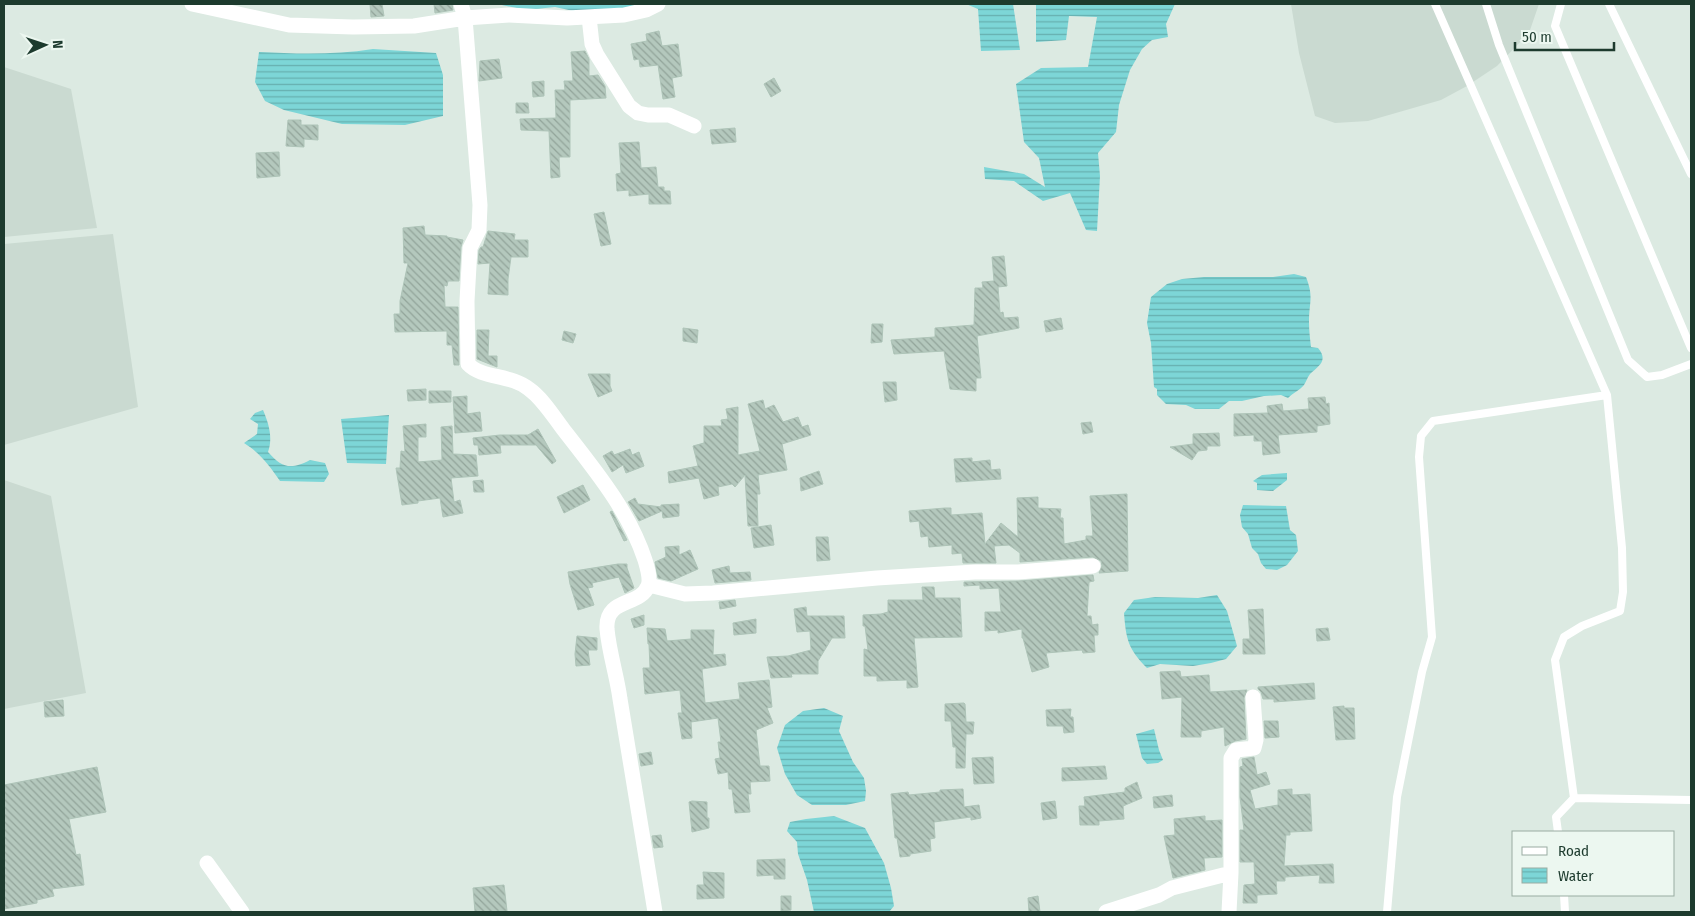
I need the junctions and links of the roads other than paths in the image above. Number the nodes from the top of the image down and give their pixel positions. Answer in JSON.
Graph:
{"nodes":[{"id":1,"x":192,"y":4,"type":"edge"},
{"id":2,"x":658,"y":4,"type":"edge"},
{"id":3,"x":1435,"y":4,"type":"edge"},
{"id":4,"x":1486,"y":4,"type":"edge"},
{"id":5,"x":1560,"y":4,"type":"edge"},
{"id":6,"x":1609,"y":4,"type":"edge"},
{"id":7,"x":463,"y":11,"type":"edge"},
{"id":8,"x":590,"y":17,"type":"junction"},
{"id":9,"x":694,"y":126,"type":"dead end"},
{"id":10,"x":1691,"y":174,"type":"edge"},
{"id":11,"x":1691,"y":348,"type":"edge"},
{"id":12,"x":1691,"y":364,"type":"edge"},
{"id":13,"x":1606,"y":395,"type":"junction"},
{"id":14,"x":1093,"y":566,"type":"dead end"},
{"id":15,"x":649,"y":585,"type":"junction"},
{"id":16,"x":1253,"y":696,"type":"dead end"},
{"id":17,"x":1574,"y":798,"type":"junction"},
{"id":18,"x":1691,"y":800,"type":"edge"},
{"id":19,"x":1558,"y":831,"type":"edge"},
{"id":20,"x":208,"y":863,"type":"dead end"},
{"id":21,"x":1231,"y":873,"type":"junction"},
{"id":22,"x":1564,"y":896,"type":"edge"},
{"id":23,"x":242,"y":912,"type":"edge"},
{"id":24,"x":655,"y":912,"type":"edge"},
{"id":25,"x":1106,"y":912,"type":"edge"},
{"id":26,"x":1229,"y":912,"type":"edge"},
{"id":27,"x":1387,"y":912,"type":"edge"},
{"id":28,"x":1565,"y":912,"type":"edge"}],
"edges":[{"from":1,"to":7,"type":"street"},
{"from":2,"to":8,"type":"street"},
{"from":3,"to":13,"type":"lane"},
{"from":4,"to":12,"type":"lane"},
{"from":5,"to":11,"type":"lane"},
{"from":6,"to":10,"type":"lane"},
{"from":7,"to":8,"type":"street"},
{"from":7,"to":15,"type":"street"},
{"from":8,"to":9,"type":"street"},
{"from":13,"to":17,"type":"lane"},
{"from":13,"to":27,"type":"lane"},
{"from":14,"to":15,"type":"street"},
{"from":15,"to":24,"type":"street"},
{"from":16,"to":21,"type":"street"},
{"from":17,"to":18,"type":"lane"},
{"from":17,"to":19,"type":"lane"},
{"from":20,"to":23,"type":"street"},
{"from":21,"to":25,"type":"street"},
{"from":21,"to":26,"type":"street"},
{"from":22,"to":28,"type":"lane"}]}
